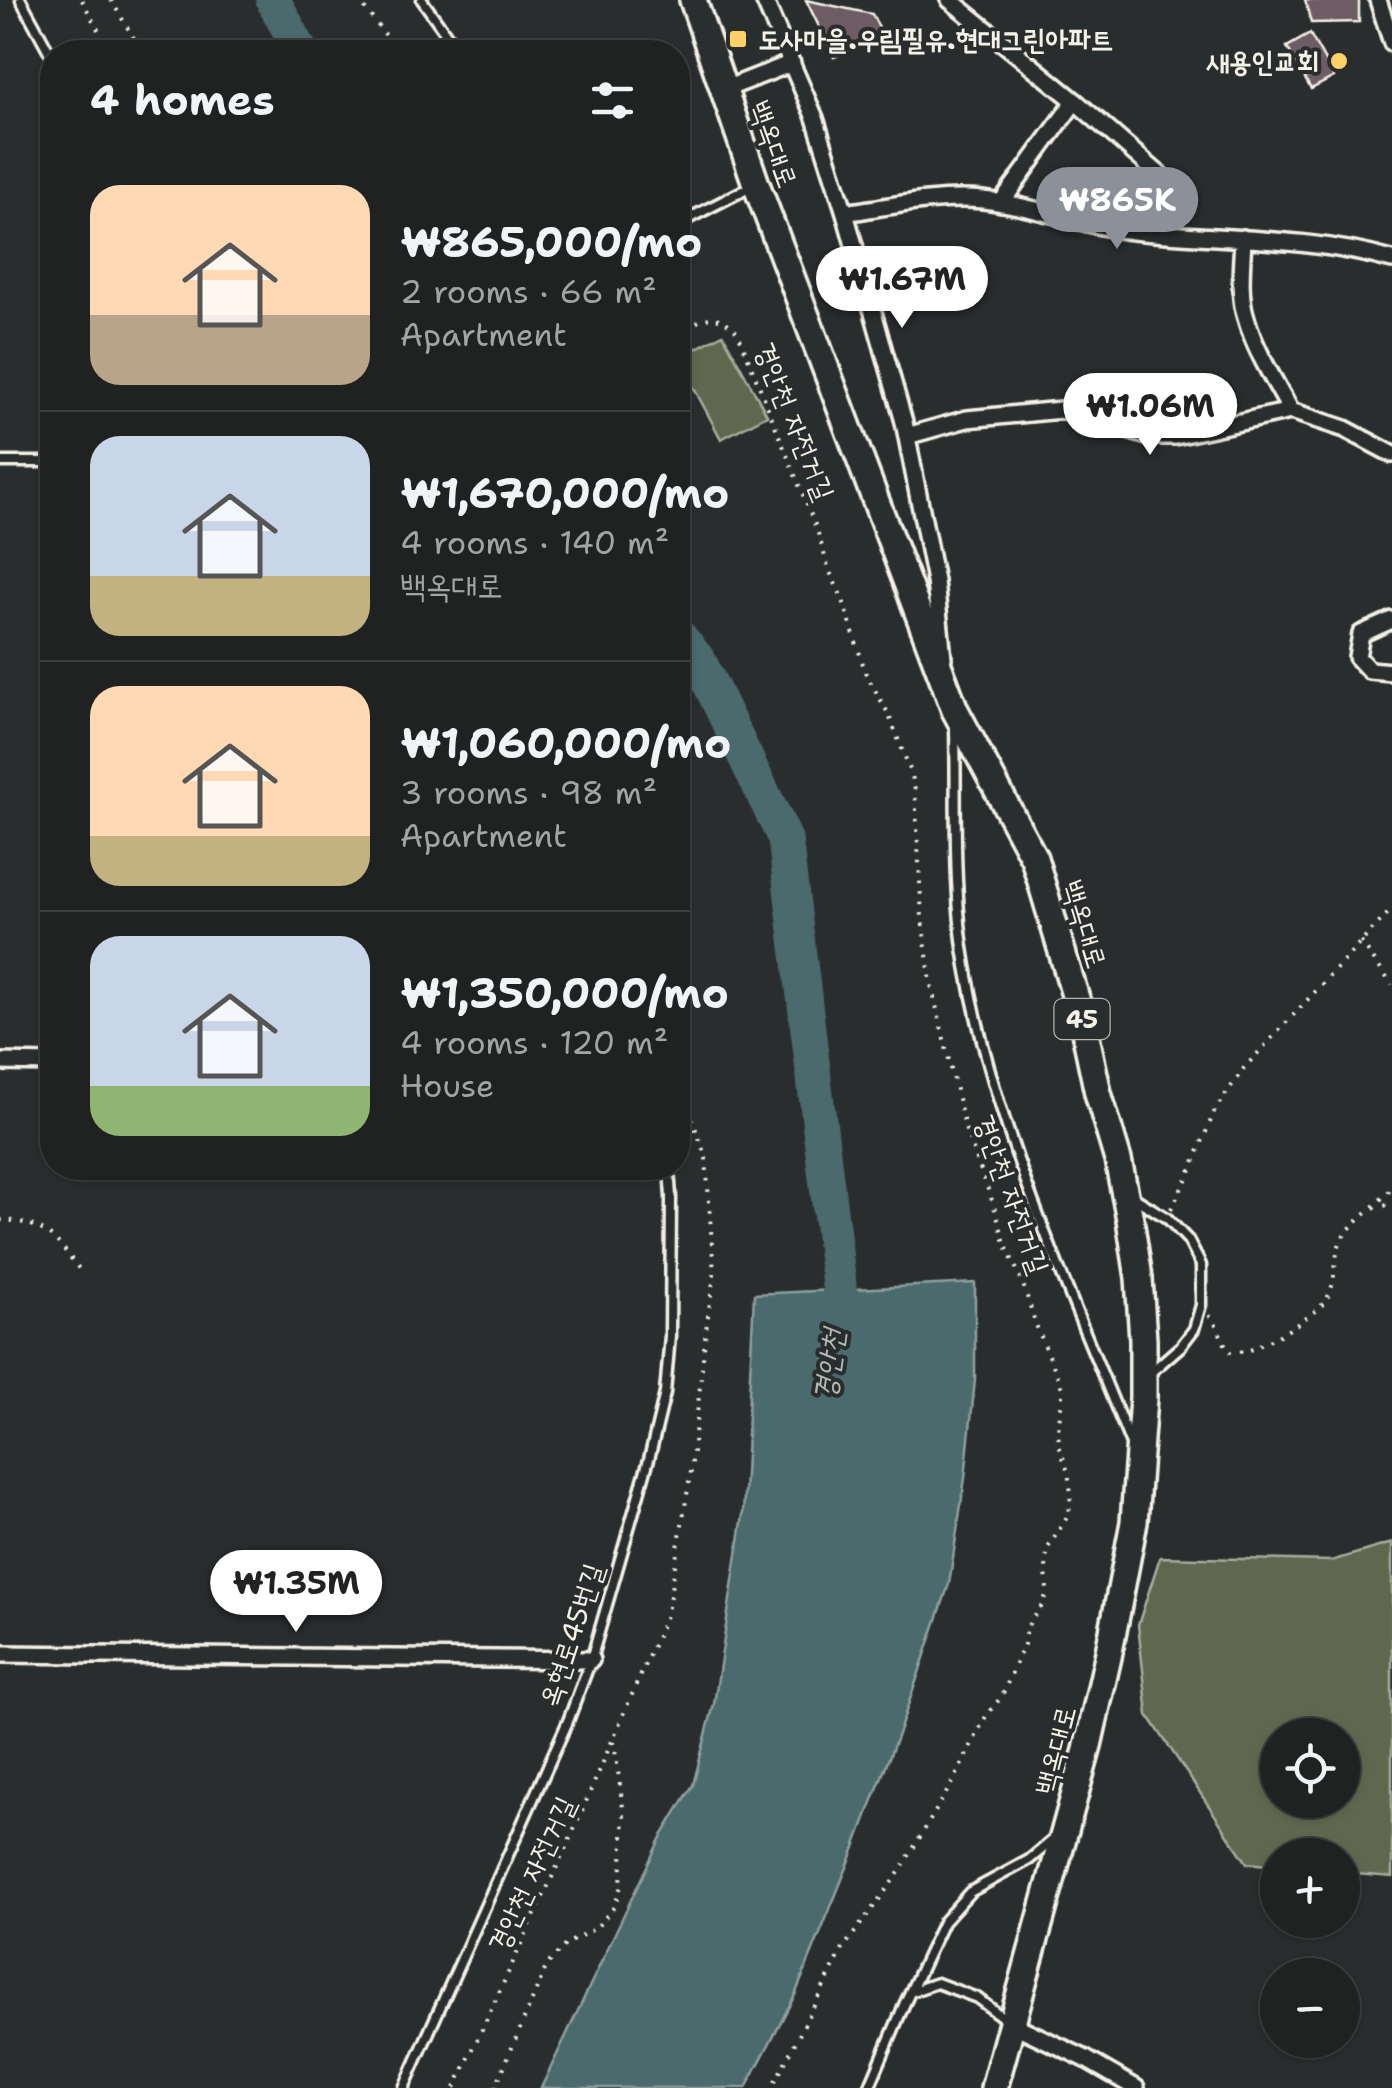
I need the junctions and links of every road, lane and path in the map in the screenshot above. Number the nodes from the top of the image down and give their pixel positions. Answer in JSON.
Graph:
{"nodes":[{"id":1,"x":21,"y":0,"type":"edge"},
{"id":2,"x":82,"y":0,"type":"edge"},
{"id":3,"x":111,"y":0,"type":"edge"},
{"id":4,"x":358,"y":0,"type":"edge"},
{"id":5,"x":422,"y":0,"type":"edge"},
{"id":6,"x":693,"y":0,"type":"edge"},
{"id":7,"x":764,"y":0,"type":"edge"},
{"id":8,"x":950,"y":0,"type":"edge"},
{"id":9,"x":1378,"y":0,"type":"edge"},
{"id":10,"x":42,"y":40,"type":"edge"},
{"id":11,"x":104,"y":40,"type":"edge"},
{"id":12,"x":135,"y":40,"type":"edge"},
{"id":13,"x":390,"y":40,"type":"edge"},
{"id":14,"x":450,"y":40,"type":"edge"},
{"id":15,"x":1392,"y":43,"type":"edge"},
{"id":16,"x":792,"y":63,"type":"junction"},
{"id":17,"x":723,"y":90,"type":"junction"},
{"id":18,"x":1075,"y":101,"type":"junction"},
{"id":19,"x":756,"y":184,"type":"junction"},
{"id":20,"x":1001,"y":204,"type":"junction"},
{"id":21,"x":845,"y":213,"type":"junction"},
{"id":22,"x":690,"y":218,"type":"edge"},
{"id":23,"x":1168,"y":234,"type":"junction"},
{"id":24,"x":1244,"y":238,"type":"junction"},
{"id":25,"x":1390,"y":255,"type":"edge"},
{"id":26,"x":690,"y":327,"type":"edge"},
{"id":27,"x":1292,"y":411,"type":"junction"},
{"id":28,"x":907,"y":436,"type":"junction"},
{"id":29,"x":1392,"y":454,"type":"edge"},
{"id":30,"x":0,"y":462,"type":"edge"},
{"id":31,"x":40,"y":462,"type":"edge"},
{"id":32,"x":1392,"y":620,"type":"edge"},
{"id":33,"x":1392,"y":672,"type":"edge"},
{"id":34,"x":950,"y":699,"type":"junction"},
{"id":35,"x":1392,"y":909,"type":"edge"},
{"id":36,"x":1360,"y":942,"type":"junction"},
{"id":37,"x":1392,"y":985,"type":"edge"},
{"id":38,"x":0,"y":1062,"type":"edge"},
{"id":39,"x":40,"y":1063,"type":"edge"},
{"id":40,"x":690,"y":1114,"type":"edge"},
{"id":41,"x":670,"y":1180,"type":"edge"},
{"id":42,"x":1392,"y":1188,"type":"edge"},
{"id":43,"x":1124,"y":1192,"type":"junction"},
{"id":44,"x":1392,"y":1204,"type":"edge"},
{"id":45,"x":1374,"y":1208,"type":"junction"},
{"id":46,"x":1167,"y":1218,"type":"junction"},
{"id":47,"x":0,"y":1220,"type":"edge"},
{"id":48,"x":79,"y":1270,"type":"dead end"},
{"id":49,"x":1201,"y":1306,"type":"junction"},
{"id":50,"x":1143,"y":1379,"type":"junction"},
{"id":51,"x":1138,"y":1464,"type":"junction"},
{"id":52,"x":0,"y":1654,"type":"edge"},
{"id":53,"x":590,"y":1660,"type":"junction"},
{"id":54,"x":613,"y":1739,"type":"junction"},
{"id":55,"x":1065,"y":1829,"type":"junction"},
{"id":56,"x":910,"y":1992,"type":"junction"},
{"id":57,"x":1012,"y":2024,"type":"junction"},
{"id":58,"x":404,"y":2088,"type":"edge"},
{"id":59,"x":455,"y":2088,"type":"edge"},
{"id":60,"x":495,"y":2088,"type":"edge"},
{"id":61,"x":772,"y":2088,"type":"edge"},
{"id":62,"x":869,"y":2088,"type":"edge"},
{"id":63,"x":994,"y":2088,"type":"edge"},
{"id":64,"x":1136,"y":2088,"type":"edge"}],
"edges":[{"from":1,"to":10,"type":"lane"},
{"from":2,"to":11,"type":"path"},
{"from":3,"to":12,"type":"path"},
{"from":4,"to":13,"type":"path"},
{"from":5,"to":14,"type":"lane"},
{"from":6,"to":17,"type":"main road","name":"백옥대로","number":"45"},
{"from":7,"to":16,"type":"street"},
{"from":8,"to":18,"type":"street"},
{"from":9,"to":15,"type":"street"},
{"from":16,"to":17,"type":"street"},
{"from":16,"to":21,"type":"street"},
{"from":17,"to":19,"type":"main road","name":"백옥대로","number":"45"},
{"from":18,"to":20,"type":"street"},
{"from":18,"to":23,"type":"street"},
{"from":19,"to":22,"type":"lane"},
{"from":19,"to":34,"type":"main road","name":"백옥대로","number":"45"},
{"from":20,"to":21,"type":"street"},
{"from":20,"to":23,"type":"street"},
{"from":21,"to":28,"type":"street"},
{"from":23,"to":24,"type":"street"},
{"from":24,"to":25,"type":"street"},
{"from":24,"to":27,"type":"street"},
{"from":26,"to":61,"type":"path","name":"경안천 자전거길"},
{"from":27,"to":28,"type":"street"},
{"from":27,"to":29,"type":"street"},
{"from":28,"to":34,"type":"street"},
{"from":30,"to":31,"type":"lane"},
{"from":32,"to":33,"type":"street"},
{"from":34,"to":43,"type":"main road","name":"백옥대로","number":"45"},
{"from":34,"to":51,"type":"lane"},
{"from":35,"to":36,"type":"path"},
{"from":36,"to":37,"type":"path"},
{"from":36,"to":46,"type":"path"},
{"from":38,"to":39,"type":"street"},
{"from":40,"to":54,"type":"path","name":"경안천 자전거길"},
{"from":41,"to":53,"type":"lane","name":"옥현로45번길"},
{"from":42,"to":45,"type":"path"},
{"from":43,"to":46,"type":"lane"},
{"from":43,"to":50,"type":"main road","name":"백옥대로","number":"45"},
{"from":44,"to":45,"type":"path"},
{"from":45,"to":49,"type":"path"},
{"from":46,"to":49,"type":"lane"},
{"from":47,"to":48,"type":"path"},
{"from":49,"to":50,"type":"lane"},
{"from":50,"to":51,"type":"main road","name":"백옥대로","number":"45"},
{"from":51,"to":55,"type":"main road","name":"백옥대로","number":"45"},
{"from":52,"to":53,"type":"street"},
{"from":53,"to":58,"type":"lane","name":"옥현로45번길"},
{"from":54,"to":59,"type":"path","name":"경안천 자전거길"},
{"from":54,"to":60,"type":"path"},
{"from":55,"to":56,"type":"lane"},
{"from":55,"to":57,"type":"main road","name":"백옥대로","number":"45"},
{"from":56,"to":57,"type":"lane"},
{"from":56,"to":62,"type":"lane"},
{"from":57,"to":63,"type":"main road","name":"백옥대로","number":"45"},
{"from":57,"to":64,"type":"street"}]}
